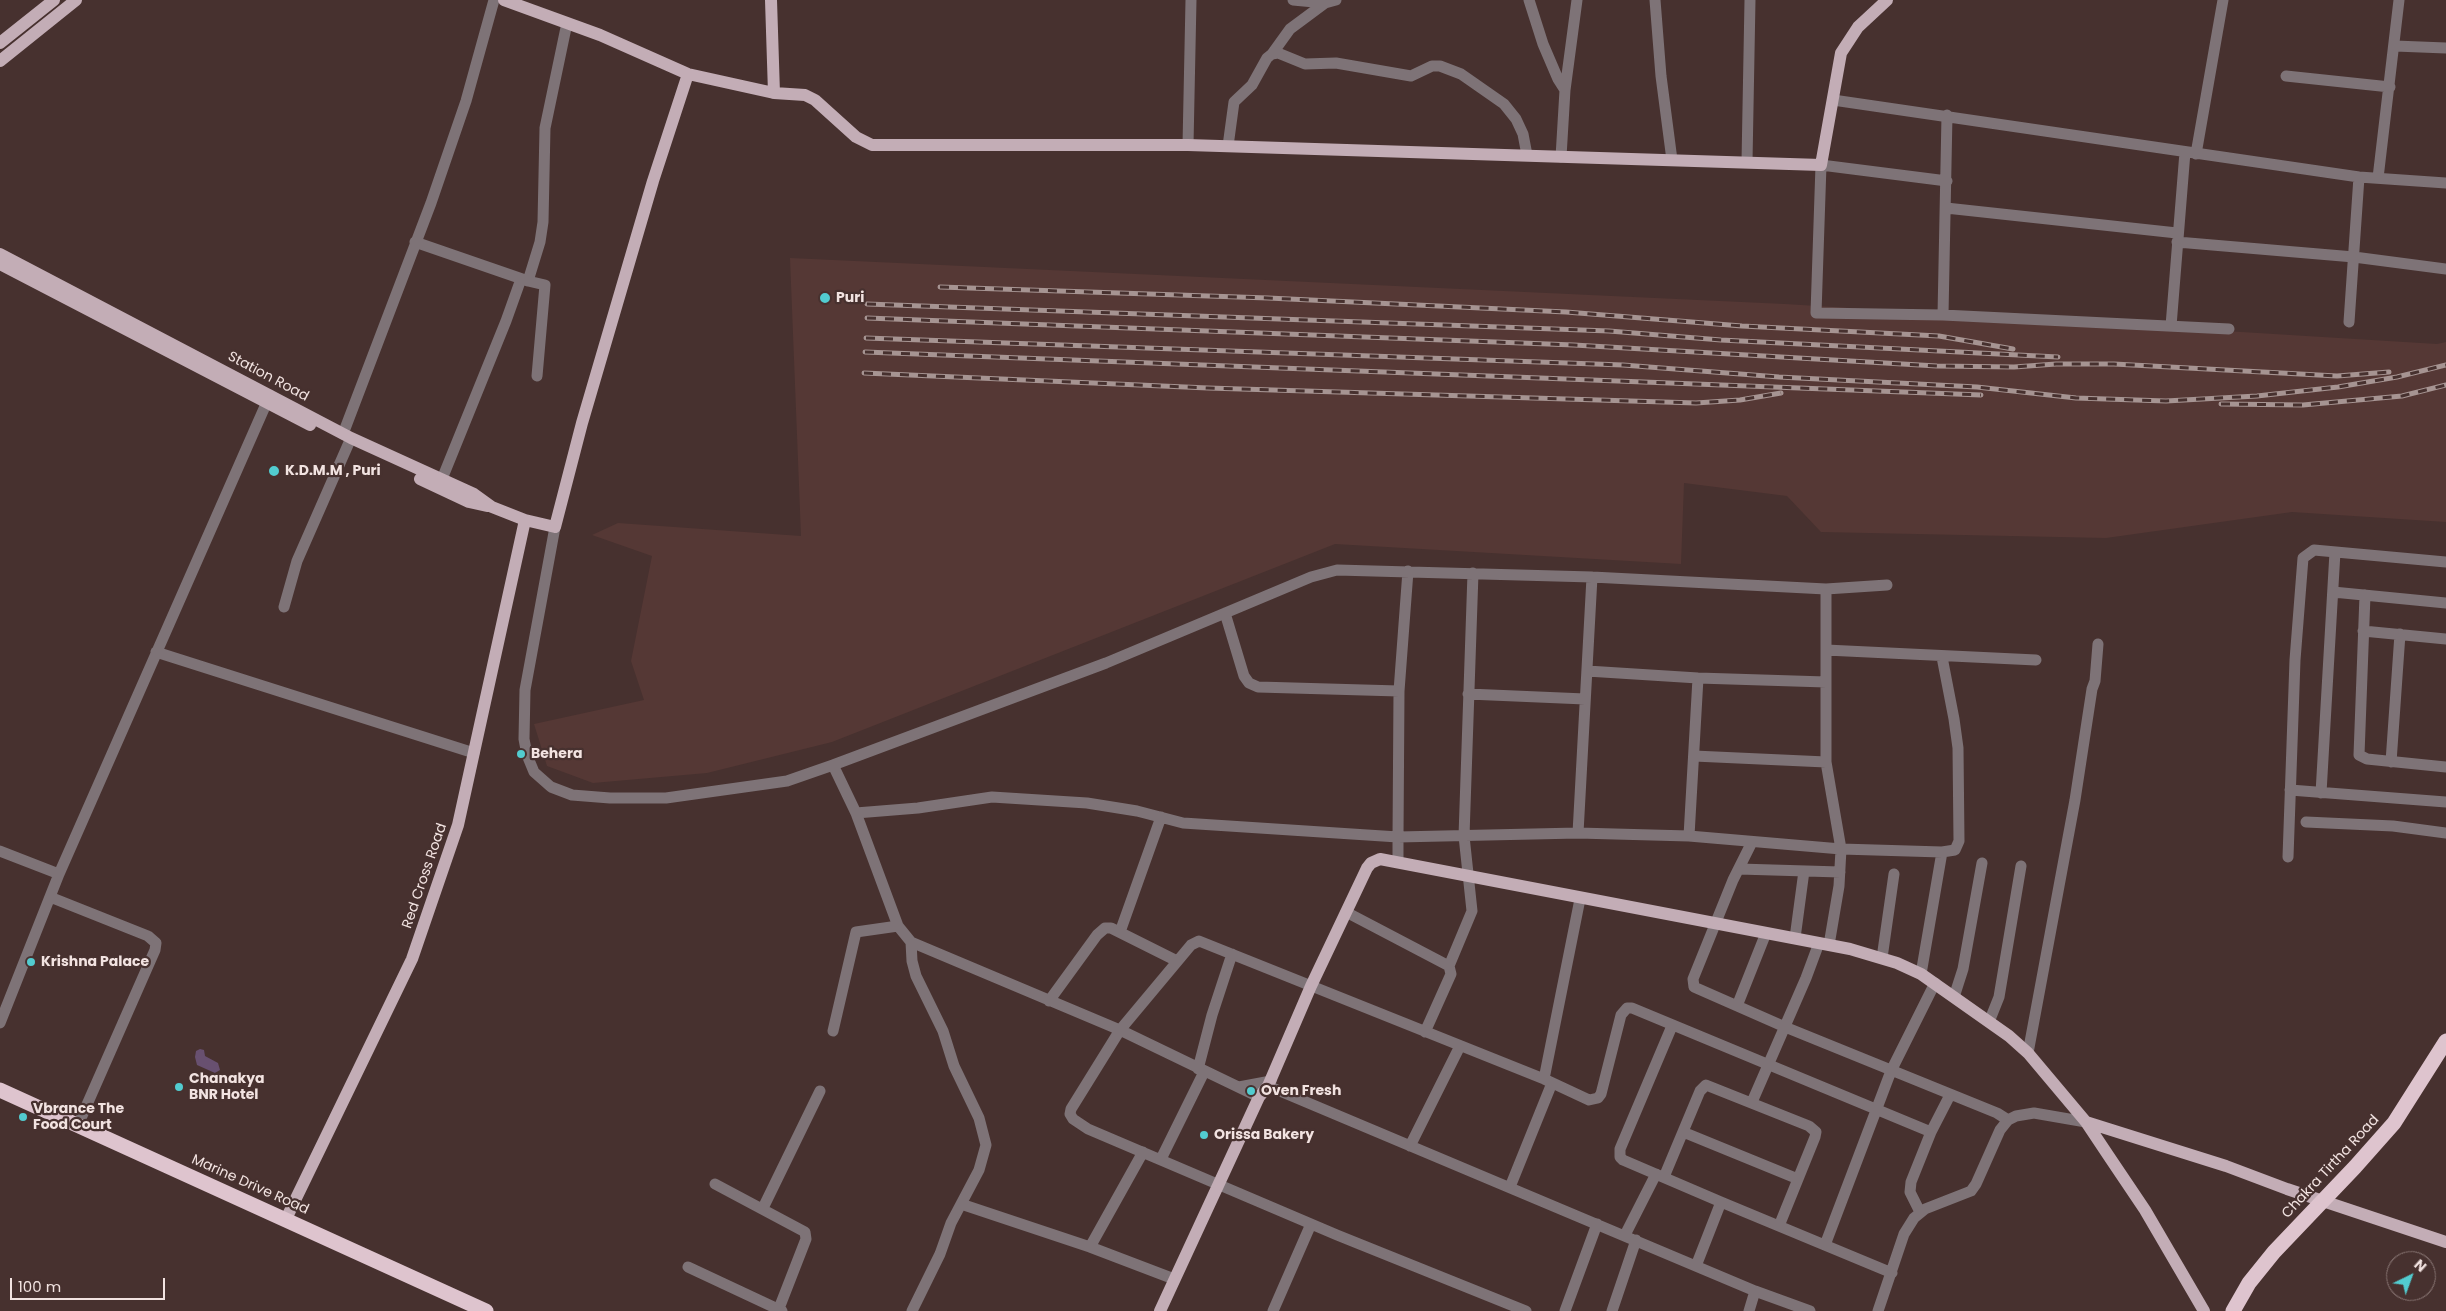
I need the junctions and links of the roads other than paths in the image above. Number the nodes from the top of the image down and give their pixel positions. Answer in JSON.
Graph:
{"nodes":[{"id":1,"x":54,"y":0,"type":"edge"},
{"id":2,"x":76,"y":0,"type":"edge"},
{"id":3,"x":494,"y":0,"type":"edge"},
{"id":4,"x":504,"y":0,"type":"edge"},
{"id":5,"x":771,"y":0,"type":"edge"},
{"id":6,"x":1191,"y":0,"type":"edge"},
{"id":7,"x":1293,"y":0,"type":"edge"},
{"id":8,"x":1530,"y":0,"type":"edge"},
{"id":9,"x":1577,"y":0,"type":"edge"},
{"id":10,"x":1655,"y":0,"type":"edge"},
{"id":11,"x":1750,"y":0,"type":"edge"},
{"id":12,"x":1887,"y":0,"type":"edge"},
{"id":13,"x":2223,"y":0,"type":"edge"},
{"id":14,"x":2400,"y":0,"type":"edge"},
{"id":15,"x":1330,"y":2,"type":"edge"},
{"id":16,"x":567,"y":23,"type":"junction"},
{"id":17,"x":0,"y":43,"type":"edge"},
{"id":18,"x":2395,"y":46,"type":"junction"},
{"id":19,"x":2446,"y":48,"type":"edge"},
{"id":20,"x":1272,"y":54,"type":"junction"},
{"id":21,"x":0,"y":61,"type":"edge"},
{"id":22,"x":688,"y":74,"type":"junction"},
{"id":23,"x":2286,"y":76,"type":"dead end"},
{"id":24,"x":2390,"y":87,"type":"junction"},
{"id":25,"x":1566,"y":90,"type":"junction"},
{"id":26,"x":774,"y":92,"type":"junction"},
{"id":27,"x":1833,"y":100,"type":"junction"},
{"id":28,"x":1947,"y":115,"type":"junction"},
{"id":29,"x":1188,"y":145,"type":"junction"},
{"id":30,"x":1228,"y":146,"type":"junction"},
{"id":31,"x":2190,"y":153,"type":"junction"},
{"id":32,"x":1527,"y":155,"type":"junction"},
{"id":33,"x":1561,"y":156,"type":"junction"},
{"id":34,"x":1672,"y":160,"type":"junction"},
{"id":35,"x":1747,"y":162,"type":"junction"},
{"id":36,"x":1821,"y":164,"type":"junction"},
{"id":37,"x":2359,"y":177,"type":"junction"},
{"id":38,"x":2378,"y":178,"type":"junction"},
{"id":39,"x":1947,"y":181,"type":"junction"},
{"id":40,"x":2446,"y":183,"type":"edge"},
{"id":41,"x":1946,"y":208,"type":"junction"},
{"id":42,"x":2177,"y":237,"type":"junction"},
{"id":43,"x":415,"y":242,"type":"junction"},
{"id":44,"x":0,"y":254,"type":"edge"},
{"id":45,"x":2354,"y":258,"type":"junction"},
{"id":46,"x":0,"y":264,"type":"edge"},
{"id":47,"x":2446,"y":269,"type":"edge"},
{"id":48,"x":524,"y":280,"type":"junction"},
{"id":49,"x":1943,"y":315,"type":"junction"},
{"id":50,"x":2349,"y":322,"type":"dead end"},
{"id":51,"x":2171,"y":326,"type":"junction"},
{"id":52,"x":2229,"y":329,"type":"dead end"},
{"id":53,"x":537,"y":376,"type":"dead end"},
{"id":54,"x":268,"y":399,"type":"junction"},
{"id":55,"x":348,"y":439,"type":"junction"},
{"id":56,"x":442,"y":479,"type":"junction"},
{"id":57,"x":492,"y":507,"type":"junction"},
{"id":58,"x":526,"y":520,"type":"junction"},
{"id":59,"x":555,"y":527,"type":"junction"},
{"id":60,"x":2335,"y":552,"type":"junction"},
{"id":61,"x":2446,"y":562,"type":"edge"},
{"id":62,"x":1408,"y":571,"type":"junction"},
{"id":63,"x":1473,"y":573,"type":"junction"},
{"id":64,"x":1592,"y":577,"type":"junction"},
{"id":65,"x":1887,"y":585,"type":"dead end"},
{"id":66,"x":1826,"y":588,"type":"junction"},
{"id":67,"x":2333,"y":592,"type":"junction"},
{"id":68,"x":2365,"y":595,"type":"junction"},
{"id":69,"x":2446,"y":603,"type":"edge"},
{"id":70,"x":284,"y":607,"type":"dead end"},
{"id":71,"x":1225,"y":613,"type":"junction"},
{"id":72,"x":2363,"y":631,"type":"junction"},
{"id":73,"x":2400,"y":634,"type":"junction"},
{"id":74,"x":2446,"y":639,"type":"edge"},
{"id":75,"x":2098,"y":644,"type":"dead end"},
{"id":76,"x":1826,"y":650,"type":"junction"},
{"id":77,"x":156,"y":652,"type":"junction"},
{"id":78,"x":1942,"y":657,"type":"junction"},
{"id":79,"x":2036,"y":660,"type":"dead end"},
{"id":80,"x":1587,"y":671,"type":"junction"},
{"id":81,"x":1698,"y":678,"type":"junction"},
{"id":82,"x":1826,"y":682,"type":"junction"},
{"id":83,"x":1399,"y":690,"type":"junction"},
{"id":84,"x":1468,"y":694,"type":"junction"},
{"id":85,"x":1585,"y":699,"type":"junction"},
{"id":86,"x":474,"y":753,"type":"junction"},
{"id":87,"x":1694,"y":756,"type":"junction"},
{"id":88,"x":1826,"y":762,"type":"junction"},
{"id":89,"x":2391,"y":762,"type":"junction"},
{"id":90,"x":834,"y":765,"type":"junction"},
{"id":91,"x":2446,"y":767,"type":"edge"},
{"id":92,"x":2290,"y":790,"type":"junction"},
{"id":93,"x":2321,"y":793,"type":"junction"},
{"id":94,"x":2446,"y":802,"type":"edge"},
{"id":95,"x":856,"y":813,"type":"junction"},
{"id":96,"x":1161,"y":817,"type":"junction"},
{"id":97,"x":2306,"y":822,"type":"dead end"},
{"id":98,"x":1578,"y":833,"type":"junction"},
{"id":99,"x":2446,"y":833,"type":"edge"},
{"id":100,"x":1464,"y":836,"type":"junction"},
{"id":101,"x":1689,"y":836,"type":"junction"},
{"id":102,"x":1398,"y":837,"type":"junction"},
{"id":103,"x":1752,"y":842,"type":"junction"},
{"id":104,"x":1841,"y":849,"type":"junction"},
{"id":105,"x":0,"y":851,"type":"edge"},
{"id":106,"x":1942,"y":852,"type":"junction"},
{"id":107,"x":2288,"y":857,"type":"dead end"},
{"id":108,"x":1398,"y":862,"type":"junction"},
{"id":109,"x":1982,"y":863,"type":"dead end"},
{"id":110,"x":2021,"y":866,"type":"dead end"},
{"id":111,"x":1739,"y":869,"type":"junction"},
{"id":112,"x":1804,"y":871,"type":"junction"},
{"id":113,"x":1840,"y":872,"type":"junction"},
{"id":114,"x":59,"y":874,"type":"junction"},
{"id":115,"x":1894,"y":874,"type":"dead end"},
{"id":116,"x":1469,"y":876,"type":"junction"},
{"id":117,"x":50,"y":897,"type":"junction"},
{"id":118,"x":1580,"y":899,"type":"junction"},
{"id":119,"x":1346,"y":912,"type":"junction"},
{"id":120,"x":1717,"y":923,"type":"junction"},
{"id":121,"x":898,"y":926,"type":"junction"},
{"id":122,"x":1120,"y":932,"type":"junction"},
{"id":123,"x":1766,"y":933,"type":"junction"},
{"id":124,"x":1795,"y":938,"type":"junction"},
{"id":125,"x":911,"y":942,"type":"junction"},
{"id":126,"x":1824,"y":944,"type":"junction"},
{"id":127,"x":1232,"y":954,"type":"junction"},
{"id":128,"x":1882,"y":958,"type":"junction"},
{"id":129,"x":1177,"y":961,"type":"junction"},
{"id":130,"x":1449,"y":966,"type":"junction"},
{"id":131,"x":1921,"y":974,"type":"junction"},
{"id":132,"x":1934,"y":983,"type":"junction"},
{"id":133,"x":1311,"y":986,"type":"junction"},
{"id":134,"x":1954,"y":997,"type":"junction"},
{"id":135,"x":1048,"y":1001,"type":"junction"},
{"id":136,"x":1737,"y":1006,"type":"junction"},
{"id":137,"x":1989,"y":1022,"type":"junction"},
{"id":138,"x":0,"y":1023,"type":"edge"},
{"id":139,"x":1672,"y":1026,"type":"junction"},
{"id":140,"x":1785,"y":1027,"type":"junction"},
{"id":141,"x":1120,"y":1030,"type":"junction"},
{"id":142,"x":833,"y":1031,"type":"dead end"},
{"id":143,"x":1425,"y":1032,"type":"junction"},
{"id":144,"x":2446,"y":1041,"type":"edge"},
{"id":145,"x":1460,"y":1046,"type":"junction"},
{"id":146,"x":2028,"y":1053,"type":"junction"},
{"id":147,"x":1768,"y":1065,"type":"junction"},
{"id":148,"x":1201,"y":1070,"type":"junction"},
{"id":149,"x":1891,"y":1071,"type":"junction"},
{"id":150,"x":1548,"y":1081,"type":"junction"},
{"id":151,"x":1270,"y":1084,"type":"junction"},
{"id":152,"x":1239,"y":1087,"type":"junction"},
{"id":153,"x":0,"y":1090,"type":"edge"},
{"id":154,"x":820,"y":1091,"type":"dead end"},
{"id":155,"x":1950,"y":1095,"type":"junction"},
{"id":156,"x":1259,"y":1097,"type":"junction"},
{"id":157,"x":1752,"y":1102,"type":"junction"},
{"id":158,"x":1877,"y":1110,"type":"junction"},
{"id":159,"x":2008,"y":1120,"type":"junction"},
{"id":160,"x":2086,"y":1122,"type":"junction"},
{"id":161,"x":78,"y":1125,"type":"junction"},
{"id":162,"x":1683,"y":1132,"type":"junction"},
{"id":163,"x":1930,"y":1132,"type":"junction"},
{"id":164,"x":1410,"y":1146,"type":"junction"},
{"id":165,"x":1143,"y":1152,"type":"junction"},
{"id":166,"x":1161,"y":1159,"type":"junction"},
{"id":167,"x":1660,"y":1176,"type":"junction"},
{"id":168,"x":1798,"y":1179,"type":"junction"},
{"id":169,"x":1219,"y":1183,"type":"junction"},
{"id":170,"x":715,"y":1184,"type":"dead end"},
{"id":171,"x":1510,"y":1187,"type":"junction"},
{"id":172,"x":2322,"y":1200,"type":"junction"},
{"id":173,"x":1720,"y":1202,"type":"junction"},
{"id":174,"x":961,"y":1204,"type":"junction"},
{"id":175,"x":763,"y":1208,"type":"junction"},
{"id":176,"x":1920,"y":1212,"type":"junction"},
{"id":177,"x":286,"y":1219,"type":"junction"},
{"id":178,"x":1311,"y":1224,"type":"junction"},
{"id":179,"x":1597,"y":1224,"type":"junction"},
{"id":180,"x":1779,"y":1226,"type":"junction"},
{"id":181,"x":1625,"y":1235,"type":"junction"},
{"id":182,"x":1636,"y":1240,"type":"junction"},
{"id":183,"x":2446,"y":1242,"type":"edge"},
{"id":184,"x":1825,"y":1245,"type":"junction"},
{"id":185,"x":1090,"y":1247,"type":"junction"},
{"id":186,"x":1696,"y":1266,"type":"junction"},
{"id":187,"x":688,"y":1267,"type":"dead end"},
{"id":188,"x":1892,"y":1273,"type":"junction"},
{"id":189,"x":1174,"y":1279,"type":"junction"},
{"id":190,"x":1755,"y":1291,"type":"junction"},
{"id":191,"x":780,"y":1310,"type":"edge"},
{"id":192,"x":486,"y":1311,"type":"edge"},
{"id":193,"x":912,"y":1311,"type":"edge"},
{"id":194,"x":1160,"y":1311,"type":"edge"},
{"id":195,"x":1273,"y":1311,"type":"edge"},
{"id":196,"x":1526,"y":1311,"type":"edge"},
{"id":197,"x":1565,"y":1311,"type":"edge"},
{"id":198,"x":1612,"y":1311,"type":"edge"},
{"id":199,"x":1749,"y":1311,"type":"edge"},
{"id":200,"x":1810,"y":1311,"type":"edge"},
{"id":201,"x":1878,"y":1311,"type":"edge"},
{"id":202,"x":2204,"y":1311,"type":"edge"},
{"id":203,"x":2233,"y":1311,"type":"edge"}],
"edges":[{"from":1,"to":17,"type":"main road"},
{"from":2,"to":21,"type":"main road"},
{"from":3,"to":43,"type":"street"},
{"from":4,"to":16,"type":"main road"},
{"from":5,"to":26,"type":"main road"},
{"from":6,"to":29,"type":"street"},
{"from":7,"to":15,"type":"street"},
{"from":8,"to":25,"type":"street"},
{"from":9,"to":25,"type":"street"},
{"from":10,"to":34,"type":"street"},
{"from":11,"to":35,"type":"street"},
{"from":12,"to":27,"type":"main road"},
{"from":13,"to":31,"type":"street"},
{"from":14,"to":18,"type":"street"},
{"from":15,"to":20,"type":"street"},
{"from":16,"to":22,"type":"main road"},
{"from":16,"to":48,"type":"street"},
{"from":18,"to":19,"type":"street"},
{"from":18,"to":24,"type":"street"},
{"from":20,"to":30,"type":"street"},
{"from":20,"to":32,"type":"street"},
{"from":22,"to":26,"type":"main road"},
{"from":22,"to":59,"type":"main road"},
{"from":23,"to":24,"type":"street"},
{"from":24,"to":38,"type":"street"},
{"from":25,"to":33,"type":"street"},
{"from":26,"to":29,"type":"main road"},
{"from":27,"to":28,"type":"street"},
{"from":27,"to":36,"type":"main road"},
{"from":28,"to":31,"type":"street"},
{"from":28,"to":39,"type":"street"},
{"from":29,"to":30,"type":"main road"},
{"from":30,"to":32,"type":"main road"},
{"from":31,"to":37,"type":"street"},
{"from":31,"to":42,"type":"street"},
{"from":32,"to":33,"type":"main road"},
{"from":33,"to":34,"type":"main road"},
{"from":34,"to":35,"type":"main road"},
{"from":35,"to":36,"type":"main road"},
{"from":36,"to":39,"type":"street"},
{"from":36,"to":49,"type":"street"},
{"from":37,"to":38,"type":"street"},
{"from":37,"to":45,"type":"street"},
{"from":38,"to":40,"type":"street"},
{"from":39,"to":41,"type":"street"},
{"from":41,"to":42,"type":"street"},
{"from":41,"to":49,"type":"street"},
{"from":42,"to":45,"type":"street"},
{"from":42,"to":51,"type":"street"},
{"from":43,"to":48,"type":"street"},
{"from":43,"to":55,"type":"street"},
{"from":44,"to":54,"type":"main road","name":"Station Road"},
{"from":45,"to":47,"type":"street"},
{"from":45,"to":50,"type":"street"},
{"from":46,"to":54,"type":"main road"},
{"from":48,"to":53,"type":"street"},
{"from":48,"to":56,"type":"street"},
{"from":49,"to":51,"type":"street"},
{"from":51,"to":52,"type":"street"},
{"from":54,"to":55,"type":"main road","name":"Station Road"},
{"from":54,"to":77,"type":"street"},
{"from":55,"to":56,"type":"main road","name":"Station Road"},
{"from":55,"to":57,"type":"main road"},
{"from":55,"to":70,"type":"street"},
{"from":56,"to":57,"type":"main road","name":"Station Road"},
{"from":57,"to":58,"type":"main road","name":"Station Road"},
{"from":58,"to":59,"type":"main road","name":"Station Road"},
{"from":58,"to":86,"type":"main road","name":"Red Cross Road"},
{"from":59,"to":90,"type":"street"},
{"from":60,"to":61,"type":"street"},
{"from":60,"to":67,"type":"street"},
{"from":60,"to":92,"type":"street"},
{"from":62,"to":63,"type":"street"},
{"from":62,"to":71,"type":"street"},
{"from":62,"to":83,"type":"street"},
{"from":63,"to":64,"type":"street"},
{"from":63,"to":84,"type":"street"},
{"from":64,"to":66,"type":"street"},
{"from":64,"to":80,"type":"street"},
{"from":65,"to":66,"type":"street"},
{"from":66,"to":76,"type":"street"},
{"from":67,"to":68,"type":"street"},
{"from":67,"to":93,"type":"street"},
{"from":68,"to":69,"type":"street"},
{"from":68,"to":72,"type":"street"},
{"from":71,"to":83,"type":"street"},
{"from":71,"to":90,"type":"street"},
{"from":72,"to":73,"type":"street"},
{"from":72,"to":89,"type":"street"},
{"from":73,"to":74,"type":"street"},
{"from":73,"to":89,"type":"street"},
{"from":75,"to":146,"type":"street"},
{"from":76,"to":78,"type":"street"},
{"from":76,"to":82,"type":"street"},
{"from":77,"to":86,"type":"street"},
{"from":77,"to":114,"type":"street"},
{"from":78,"to":79,"type":"street"},
{"from":78,"to":106,"type":"street"},
{"from":80,"to":81,"type":"street"},
{"from":80,"to":85,"type":"street"},
{"from":81,"to":82,"type":"street"},
{"from":81,"to":87,"type":"street"},
{"from":82,"to":88,"type":"street"},
{"from":83,"to":102,"type":"street"},
{"from":84,"to":85,"type":"street"},
{"from":84,"to":100,"type":"street"},
{"from":85,"to":98,"type":"street"},
{"from":86,"to":177,"type":"main road","name":"Red Cross Road"},
{"from":87,"to":88,"type":"street"},
{"from":87,"to":101,"type":"street"},
{"from":88,"to":104,"type":"street"},
{"from":89,"to":91,"type":"street"},
{"from":90,"to":95,"type":"street"},
{"from":92,"to":93,"type":"street"},
{"from":92,"to":107,"type":"street"},
{"from":93,"to":94,"type":"street"},
{"from":95,"to":96,"type":"street"},
{"from":95,"to":121,"type":"street"},
{"from":96,"to":102,"type":"street"},
{"from":96,"to":122,"type":"street"},
{"from":97,"to":99,"type":"street"},
{"from":98,"to":100,"type":"street"},
{"from":98,"to":101,"type":"street"},
{"from":100,"to":102,"type":"street"},
{"from":100,"to":116,"type":"street"},
{"from":101,"to":103,"type":"street"},
{"from":102,"to":108,"type":"street"},
{"from":103,"to":104,"type":"street"},
{"from":103,"to":111,"type":"street"},
{"from":104,"to":106,"type":"street"},
{"from":104,"to":113,"type":"street"},
{"from":105,"to":114,"type":"street"},
{"from":106,"to":131,"type":"street"},
{"from":108,"to":116,"type":"main road"},
{"from":108,"to":119,"type":"main road"},
{"from":109,"to":134,"type":"street"},
{"from":110,"to":137,"type":"street"},
{"from":111,"to":112,"type":"street"},
{"from":111,"to":120,"type":"street"},
{"from":112,"to":113,"type":"street"},
{"from":112,"to":124,"type":"street"},
{"from":113,"to":126,"type":"street"},
{"from":114,"to":117,"type":"street"},
{"from":115,"to":128,"type":"street"},
{"from":116,"to":118,"type":"main road"},
{"from":116,"to":130,"type":"street"},
{"from":117,"to":138,"type":"street"},
{"from":117,"to":161,"type":"street"},
{"from":118,"to":120,"type":"main road"},
{"from":118,"to":150,"type":"street"},
{"from":119,"to":130,"type":"street"},
{"from":119,"to":133,"type":"main road"},
{"from":120,"to":123,"type":"main road"},
{"from":120,"to":136,"type":"street"},
{"from":121,"to":125,"type":"street"},
{"from":121,"to":142,"type":"street"},
{"from":122,"to":129,"type":"street"},
{"from":122,"to":135,"type":"street"},
{"from":123,"to":124,"type":"main road"},
{"from":123,"to":136,"type":"street"},
{"from":124,"to":126,"type":"main road"},
{"from":125,"to":135,"type":"street"},
{"from":125,"to":174,"type":"street"},
{"from":126,"to":128,"type":"main road"},
{"from":126,"to":140,"type":"street"},
{"from":127,"to":129,"type":"street"},
{"from":127,"to":133,"type":"street"},
{"from":127,"to":148,"type":"street"},
{"from":128,"to":131,"type":"main road"},
{"from":129,"to":141,"type":"street"},
{"from":130,"to":143,"type":"street"},
{"from":131,"to":132,"type":"main road"},
{"from":132,"to":134,"type":"main road"},
{"from":132,"to":149,"type":"street"},
{"from":133,"to":143,"type":"street"},
{"from":133,"to":151,"type":"main road"},
{"from":134,"to":137,"type":"main road"},
{"from":135,"to":141,"type":"street"},
{"from":136,"to":140,"type":"street"},
{"from":137,"to":146,"type":"main road"},
{"from":139,"to":147,"type":"street"},
{"from":139,"to":150,"type":"street"},
{"from":139,"to":167,"type":"street"},
{"from":140,"to":147,"type":"street"},
{"from":140,"to":149,"type":"street"},
{"from":141,"to":148,"type":"street"},
{"from":141,"to":165,"type":"street"},
{"from":143,"to":145,"type":"street"},
{"from":144,"to":172,"type":"highway","name":"Chakra Tirtha Road"},
{"from":145,"to":150,"type":"street"},
{"from":145,"to":164,"type":"street"},
{"from":146,"to":160,"type":"main road"},
{"from":147,"to":157,"type":"street"},
{"from":147,"to":158,"type":"street"},
{"from":148,"to":152,"type":"street"},
{"from":148,"to":166,"type":"street"},
{"from":149,"to":155,"type":"street"},
{"from":149,"to":158,"type":"street"},
{"from":150,"to":171,"type":"street"},
{"from":151,"to":152,"type":"street"},
{"from":151,"to":156,"type":"main road"},
{"from":151,"to":164,"type":"street"},
{"from":152,"to":156,"type":"street"},
{"from":153,"to":161,"type":"highway","name":"Marine Drive Road"},
{"from":154,"to":175,"type":"street"},
{"from":155,"to":159,"type":"street"},
{"from":155,"to":163,"type":"street"},
{"from":156,"to":169,"type":"main road"},
{"from":157,"to":162,"type":"street"},
{"from":157,"to":168,"type":"street"},
{"from":158,"to":163,"type":"street"},
{"from":158,"to":184,"type":"street"},
{"from":159,"to":160,"type":"street"},
{"from":159,"to":176,"type":"street"},
{"from":160,"to":172,"type":"main road"},
{"from":160,"to":202,"type":"main road"},
{"from":161,"to":177,"type":"highway","name":"Marine Drive Road"},
{"from":162,"to":167,"type":"street"},
{"from":162,"to":168,"type":"street"},
{"from":163,"to":176,"type":"street"},
{"from":164,"to":171,"type":"street"},
{"from":165,"to":166,"type":"street"},
{"from":165,"to":185,"type":"street"},
{"from":166,"to":169,"type":"street"},
{"from":167,"to":173,"type":"street"},
{"from":167,"to":181,"type":"street"},
{"from":168,"to":180,"type":"street"},
{"from":169,"to":178,"type":"street"},
{"from":169,"to":189,"type":"main road"},
{"from":170,"to":175,"type":"street"},
{"from":171,"to":179,"type":"street"},
{"from":172,"to":183,"type":"main road"},
{"from":172,"to":203,"type":"highway","name":"Chakra Tirtha Road"},
{"from":173,"to":180,"type":"street"},
{"from":173,"to":186,"type":"street"},
{"from":174,"to":185,"type":"street"},
{"from":174,"to":193,"type":"street"},
{"from":175,"to":191,"type":"street"},
{"from":176,"to":188,"type":"street"},
{"from":177,"to":192,"type":"highway","name":"Marine Drive Road"},
{"from":178,"to":195,"type":"street"},
{"from":178,"to":196,"type":"street"},
{"from":179,"to":181,"type":"street"},
{"from":179,"to":197,"type":"street"},
{"from":180,"to":184,"type":"street"},
{"from":181,"to":182,"type":"street"},
{"from":182,"to":186,"type":"street"},
{"from":182,"to":198,"type":"street"},
{"from":184,"to":188,"type":"street"},
{"from":185,"to":189,"type":"street"},
{"from":186,"to":190,"type":"street"},
{"from":187,"to":191,"type":"street"},
{"from":188,"to":201,"type":"street"},
{"from":189,"to":194,"type":"main road"},
{"from":190,"to":199,"type":"street"},
{"from":190,"to":200,"type":"street"}]}
